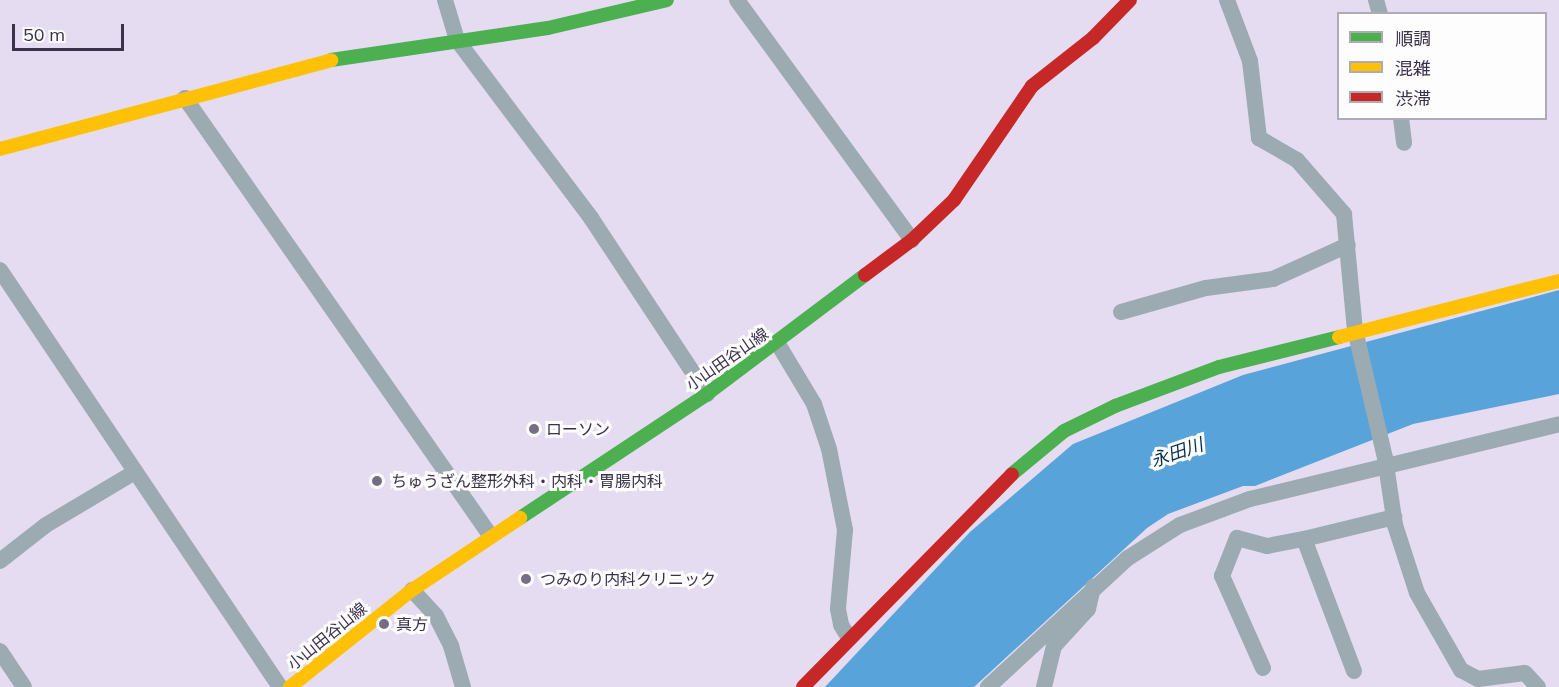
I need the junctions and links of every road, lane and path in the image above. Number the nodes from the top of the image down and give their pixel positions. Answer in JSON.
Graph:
{"nodes":[{"id":1,"x":445,"y":0,"type":"edge"},
{"id":2,"x":668,"y":0,"type":"edge"},
{"id":3,"x":737,"y":0,"type":"edge"},
{"id":4,"x":1130,"y":0,"type":"edge"},
{"id":5,"x":1227,"y":0,"type":"edge"},
{"id":6,"x":457,"y":40,"type":"junction"},
{"id":7,"x":184,"y":98,"type":"junction"},
{"id":8,"x":1401,"y":120,"type":"edge"},
{"id":9,"x":1404,"y":143,"type":"dead end"},
{"id":10,"x":0,"y":149,"type":"edge"},
{"id":11,"x":912,"y":240,"type":"junction"},
{"id":12,"x":1348,"y":245,"type":"junction"},
{"id":13,"x":0,"y":270,"type":"edge"},
{"id":14,"x":1559,"y":281,"type":"edge"},
{"id":15,"x":1121,"y":312,"type":"dead end"},
{"id":16,"x":1355,"y":330,"type":"junction"},
{"id":17,"x":778,"y":344,"type":"junction"},
{"id":18,"x":707,"y":394,"type":"junction"},
{"id":19,"x":1559,"y":424,"type":"edge"},
{"id":20,"x":1385,"y":461,"type":"junction"},
{"id":21,"x":135,"y":472,"type":"junction"},
{"id":22,"x":1394,"y":517,"type":"junction"},
{"id":23,"x":490,"y":535,"type":"junction"},
{"id":24,"x":1304,"y":539,"type":"junction"},
{"id":25,"x":0,"y":561,"type":"edge"},
{"id":26,"x":1093,"y":587,"type":"junction"},
{"id":27,"x":412,"y":590,"type":"junction"},
{"id":28,"x":849,"y":638,"type":"junction"},
{"id":29,"x":0,"y":651,"type":"edge"},
{"id":30,"x":1263,"y":668,"type":"dead end"},
{"id":31,"x":1354,"y":670,"type":"dead end"},
{"id":32,"x":24,"y":687,"type":"edge"},
{"id":33,"x":280,"y":687,"type":"edge"},
{"id":34,"x":290,"y":687,"type":"edge"},
{"id":35,"x":463,"y":687,"type":"edge"},
{"id":36,"x":803,"y":687,"type":"edge"},
{"id":37,"x":988,"y":687,"type":"edge"},
{"id":38,"x":1044,"y":687,"type":"edge"},
{"id":39,"x":1538,"y":687,"type":"edge"}],
"edges":[{"from":1,"to":6,"type":"street"},
{"from":2,"to":6,"type":"street"},
{"from":3,"to":11,"type":"street"},
{"from":4,"to":11,"type":"street","name":"小山田谷山線"},
{"from":5,"to":12,"type":"street"},
{"from":6,"to":7,"type":"street"},
{"from":6,"to":18,"type":"street"},
{"from":7,"to":10,"type":"street"},
{"from":7,"to":23,"type":"street"},
{"from":8,"to":9,"type":"street"},
{"from":11,"to":17,"type":"street","name":"小山田谷山線"},
{"from":12,"to":15,"type":"street"},
{"from":12,"to":16,"type":"street"},
{"from":13,"to":21,"type":"street"},
{"from":14,"to":16,"type":"street"},
{"from":16,"to":20,"type":"street"},
{"from":16,"to":28,"type":"street"},
{"from":17,"to":18,"type":"street","name":"小山田谷山線"},
{"from":17,"to":28,"type":"street"},
{"from":18,"to":23,"type":"street","name":"小山田谷山線"},
{"from":19,"to":20,"type":"street"},
{"from":20,"to":22,"type":"street"},
{"from":20,"to":26,"type":"street"},
{"from":21,"to":25,"type":"street"},
{"from":21,"to":33,"type":"street"},
{"from":22,"to":24,"type":"street"},
{"from":22,"to":39,"type":"street"},
{"from":23,"to":27,"type":"street","name":"小山田谷山線"},
{"from":24,"to":30,"type":"street"},
{"from":24,"to":31,"type":"street"},
{"from":26,"to":37,"type":"street"},
{"from":26,"to":38,"type":"street"},
{"from":27,"to":34,"type":"street","name":"小山田谷山線"},
{"from":27,"to":35,"type":"street"},
{"from":28,"to":36,"type":"street"},
{"from":29,"to":32,"type":"street"}]}
